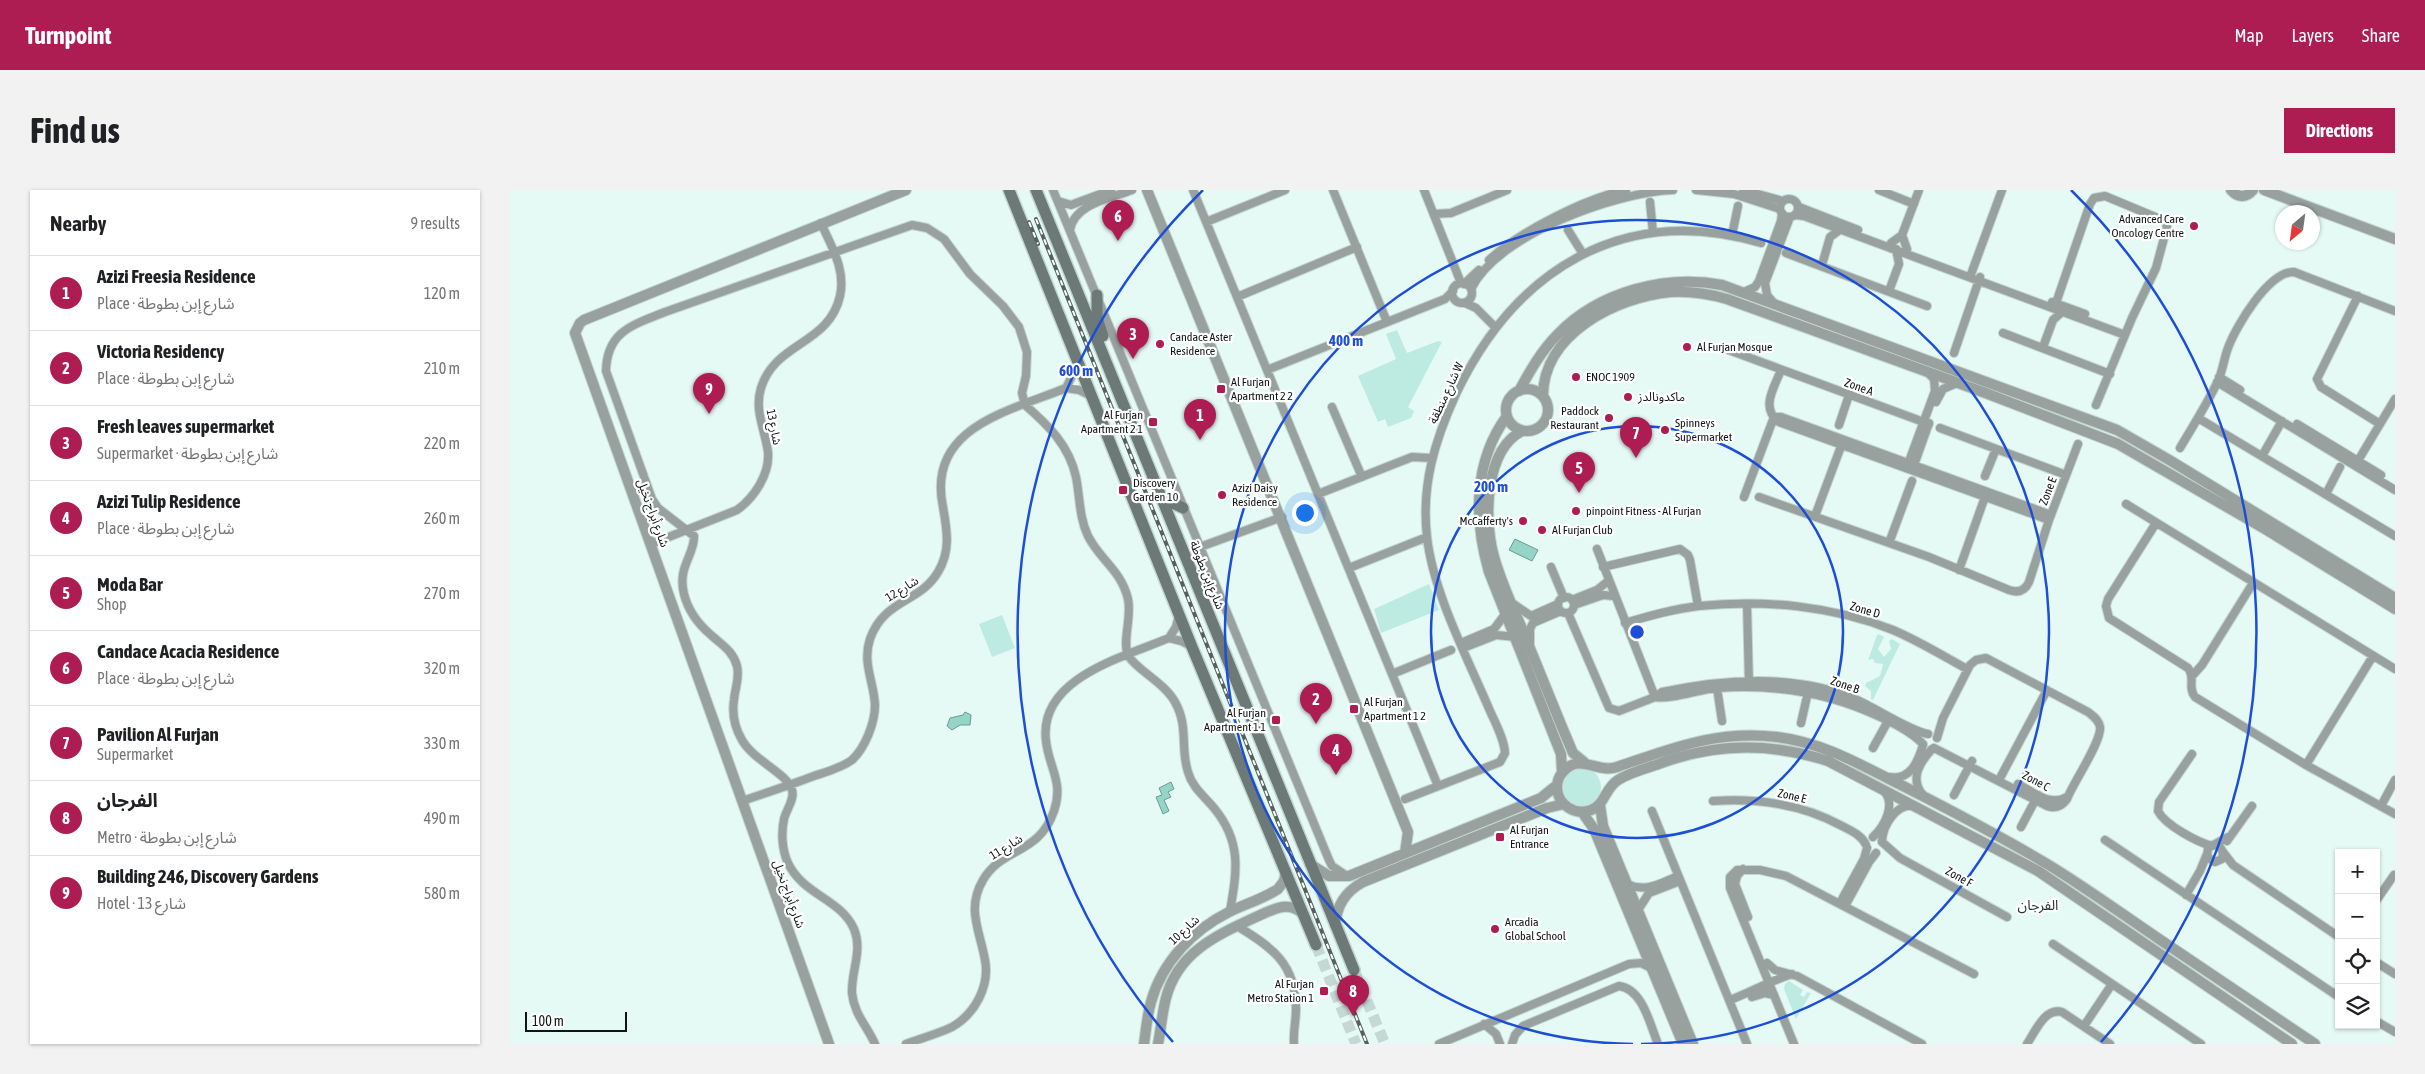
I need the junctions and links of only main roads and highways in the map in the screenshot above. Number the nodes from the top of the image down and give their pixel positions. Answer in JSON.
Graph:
{"nodes":[{"id":1,"x":1009,"y":190,"type":"edge"},
{"id":2,"x":1036,"y":190,"type":"edge"},
{"id":3,"x":1097,"y":295,"type":"road end"},
{"id":4,"x":1112,"y":377,"type":"junction"},
{"id":5,"x":1160,"y":497,"type":"junction"},
{"id":6,"x":1184,"y":508,"type":"road end"},
{"id":7,"x":1316,"y":945,"type":"tunnel mouth"},
{"id":8,"x":1354,"y":970,"type":"tunnel mouth"}],
"edges":[{"from":1,"to":7,"type":"main road"},
{"from":2,"to":4,"type":"main road","name":"شارع إبن بطوطة"},
{"from":3,"to":4,"type":"main road"},
{"from":4,"to":5,"type":"main road","name":"شارع إبن بطوطة"},
{"from":5,"to":6,"type":"main road"},
{"from":5,"to":8,"type":"main road","name":"شارع إبن بطوطة"}]}
